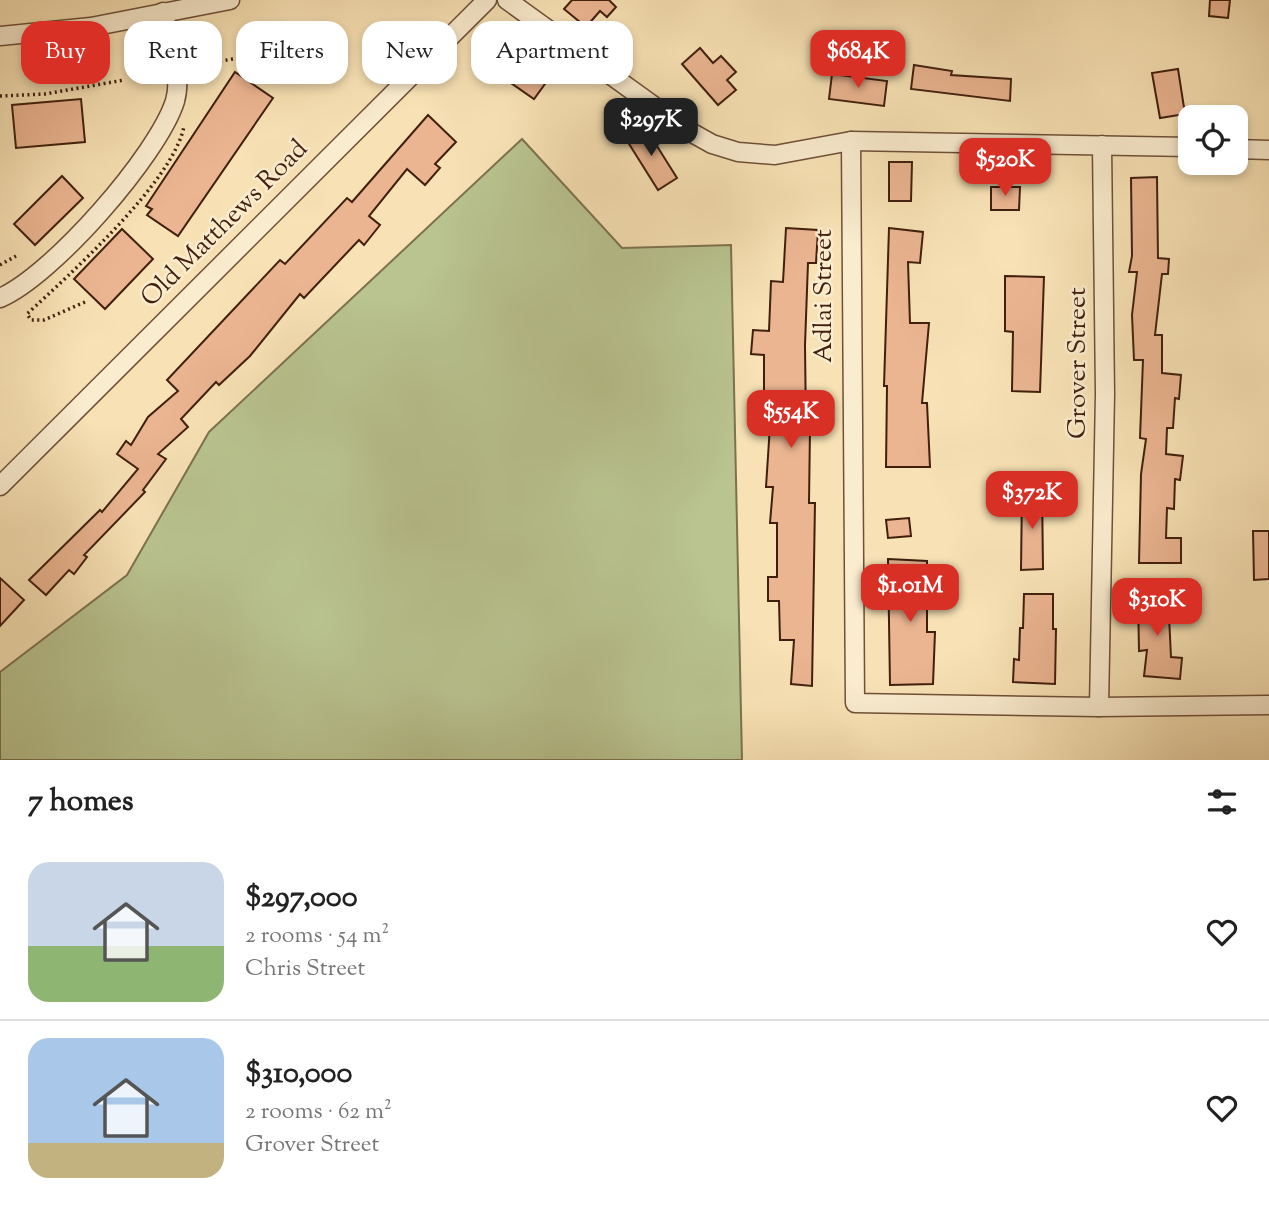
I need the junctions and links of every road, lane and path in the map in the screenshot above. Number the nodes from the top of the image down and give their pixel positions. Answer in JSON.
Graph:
{"nodes":[{"id":1,"x":230,"y":0,"type":"edge"},
{"id":2,"x":486,"y":0,"type":"edge"},
{"id":3,"x":507,"y":0,"type":"edge"},
{"id":4,"x":163,"y":12,"type":"junction"},
{"id":5,"x":0,"y":36,"type":"edge"},
{"id":6,"x":124,"y":80,"type":"dead end"},
{"id":7,"x":0,"y":96,"type":"edge"},
{"id":8,"x":850,"y":141,"type":"junction"},
{"id":9,"x":1102,"y":145,"type":"junction"},
{"id":10,"x":1178,"y":147,"type":"edge"},
{"id":11,"x":1248,"y":149,"type":"edge"},
{"id":12,"x":1269,"y":150,"type":"edge"},
{"id":13,"x":16,"y":256,"type":"dead end"},
{"id":14,"x":0,"y":265,"type":"edge"},
{"id":15,"x":0,"y":298,"type":"edge"},
{"id":16,"x":0,"y":486,"type":"edge"},
{"id":17,"x":1269,"y":705,"type":"edge"},
{"id":18,"x":1099,"y":707,"type":"junction"}],
"edges":[{"from":1,"to":4,"type":"street"},
{"from":2,"to":16,"type":"street","name":"Old Matthews Road"},
{"from":3,"to":8,"type":"street"},
{"from":4,"to":5,"type":"street"},
{"from":4,"to":15,"type":"street"},
{"from":6,"to":7,"type":"path"},
{"from":8,"to":9,"type":"street"},
{"from":8,"to":18,"type":"street","name":"Adlai Street"},
{"from":9,"to":10,"type":"street"},
{"from":9,"to":18,"type":"street","name":"Grover Street"},
{"from":11,"to":12,"type":"street"},
{"from":13,"to":14,"type":"path"},
{"from":17,"to":18,"type":"street"}]}
